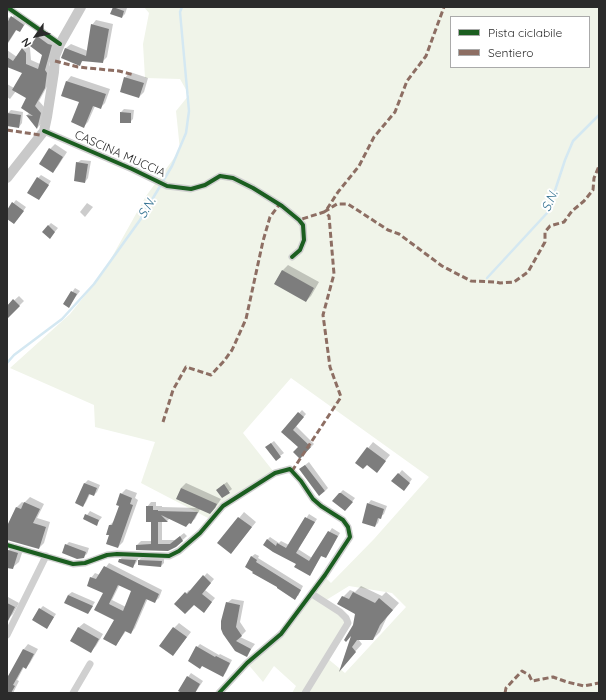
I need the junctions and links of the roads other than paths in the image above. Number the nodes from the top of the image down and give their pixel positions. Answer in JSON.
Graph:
{"nodes":[{"id":1,"x":81,"y":7,"type":"edge"},
{"id":2,"x":7,"y":8,"type":"edge"},
{"id":3,"x":60,"y":44,"type":"junction"},
{"id":4,"x":44,"y":131,"type":"junction"},
{"id":5,"x":7,"y":178,"type":"edge"},
{"id":6,"x":292,"y":257,"type":"dead end"},
{"id":7,"x":7,"y":545,"type":"edge"},
{"id":8,"x":46,"y":556,"type":"junction"},
{"id":9,"x":312,"y":594,"type":"junction"},
{"id":10,"x":7,"y":635,"type":"edge"},
{"id":11,"x":90,"y":664,"type":"dead end"},
{"id":12,"x":73,"y":693,"type":"edge"},
{"id":13,"x":219,"y":693,"type":"edge"},
{"id":14,"x":305,"y":693,"type":"edge"}],
"edges":[{"from":1,"to":3,"type":"street"},
{"from":2,"to":3,"type":"street"},
{"from":3,"to":4,"type":"street"},
{"from":4,"to":5,"type":"street"},
{"from":4,"to":6,"type":"street","name":"CASCINA MUCCIA"},
{"from":7,"to":8,"type":"street"},
{"from":8,"to":9,"type":"street"},
{"from":8,"to":10,"type":"street"},
{"from":9,"to":13,"type":"street"},
{"from":9,"to":14,"type":"street"},
{"from":11,"to":12,"type":"street"}]}
